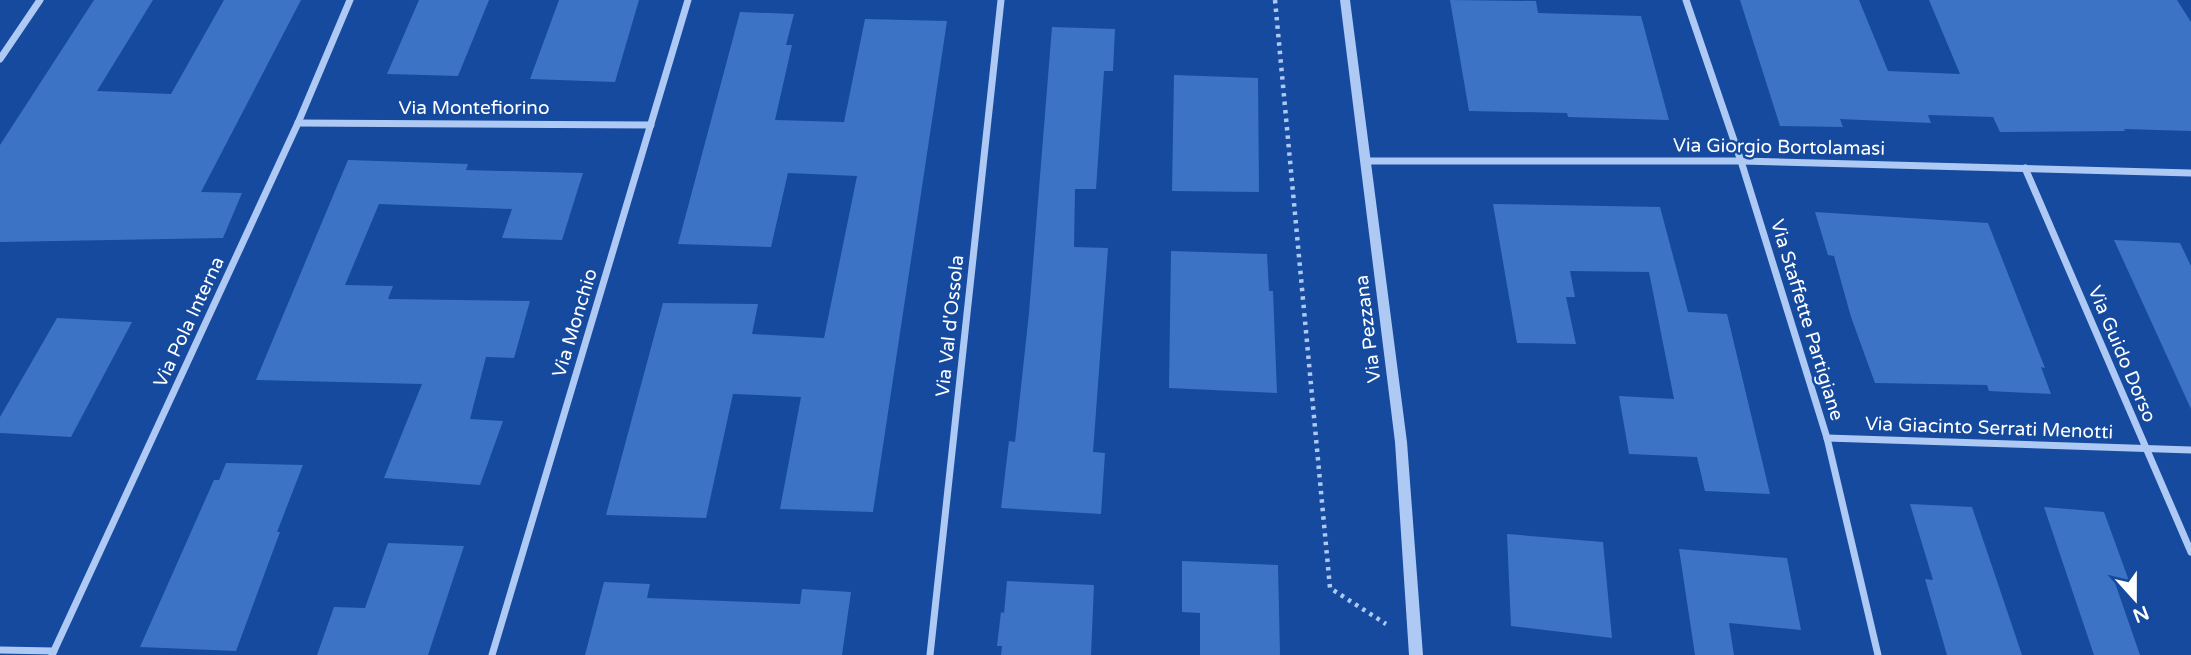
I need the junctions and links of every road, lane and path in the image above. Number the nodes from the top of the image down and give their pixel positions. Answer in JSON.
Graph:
{"nodes":[{"id":1,"x":40,"y":0,"type":"edge"},
{"id":2,"x":350,"y":0,"type":"edge"},
{"id":3,"x":688,"y":0,"type":"edge"},
{"id":4,"x":1001,"y":0,"type":"edge"},
{"id":5,"x":1275,"y":0,"type":"edge"},
{"id":6,"x":1345,"y":0,"type":"edge"},
{"id":7,"x":1686,"y":0,"type":"edge"},
{"id":8,"x":0,"y":60,"type":"edge"},
{"id":9,"x":298,"y":123,"type":"junction"},
{"id":10,"x":651,"y":125,"type":"junction"},
{"id":11,"x":1367,"y":161,"type":"junction"},
{"id":12,"x":1741,"y":161,"type":"junction"},
{"id":13,"x":2025,"y":168,"type":"junction"},
{"id":14,"x":2191,"y":173,"type":"edge"},
{"id":15,"x":1827,"y":439,"type":"junction"},
{"id":16,"x":2146,"y":448,"type":"junction"},
{"id":17,"x":2191,"y":450,"type":"edge"},
{"id":18,"x":2191,"y":552,"type":"edge"},
{"id":19,"x":1389,"y":636,"type":"dead end"},
{"id":20,"x":0,"y":650,"type":"edge"},
{"id":21,"x":53,"y":653,"type":"edge"},
{"id":22,"x":492,"y":655,"type":"edge"},
{"id":23,"x":930,"y":655,"type":"edge"},
{"id":24,"x":1416,"y":655,"type":"edge"},
{"id":25,"x":1878,"y":655,"type":"edge"}],
"edges":[{"from":1,"to":8,"type":"street"},
{"from":2,"to":9,"type":"street","name":"Via Pola Interna"},
{"from":3,"to":10,"type":"street","name":"Via Monchio"},
{"from":4,"to":23,"type":"street","name":"Via Val d'Ossola"},
{"from":5,"to":19,"type":"path"},
{"from":6,"to":11,"type":"street","name":"Via Pezzana"},
{"from":7,"to":12,"type":"street","name":"Via Staffette Partigiane"},
{"from":9,"to":10,"type":"street","name":"Via Montefiorino"},
{"from":9,"to":21,"type":"street","name":"Via Pola Interna"},
{"from":10,"to":22,"type":"street","name":"Via Monchio"},
{"from":11,"to":12,"type":"street","name":"Via Giorgio Bortolamasi"},
{"from":11,"to":24,"type":"street","name":"Via Pezzana"},
{"from":12,"to":13,"type":"street","name":"Via Giorgio Bortolamasi"},
{"from":12,"to":15,"type":"street","name":"Via Staffette Partigiane"},
{"from":13,"to":14,"type":"street","name":"Via Giorgio Bortolamasi"},
{"from":13,"to":16,"type":"street","name":"Via Guido Dorso"},
{"from":15,"to":16,"type":"street","name":"Via Giacinto Serrati Menotti"},
{"from":15,"to":25,"type":"street","name":"Via Staffette Partigiane"},
{"from":16,"to":17,"type":"street","name":"Via Giacinto Serrati Menotti"},
{"from":16,"to":18,"type":"street","name":"Via Guido Dorso"},
{"from":20,"to":21,"type":"street"}]}
